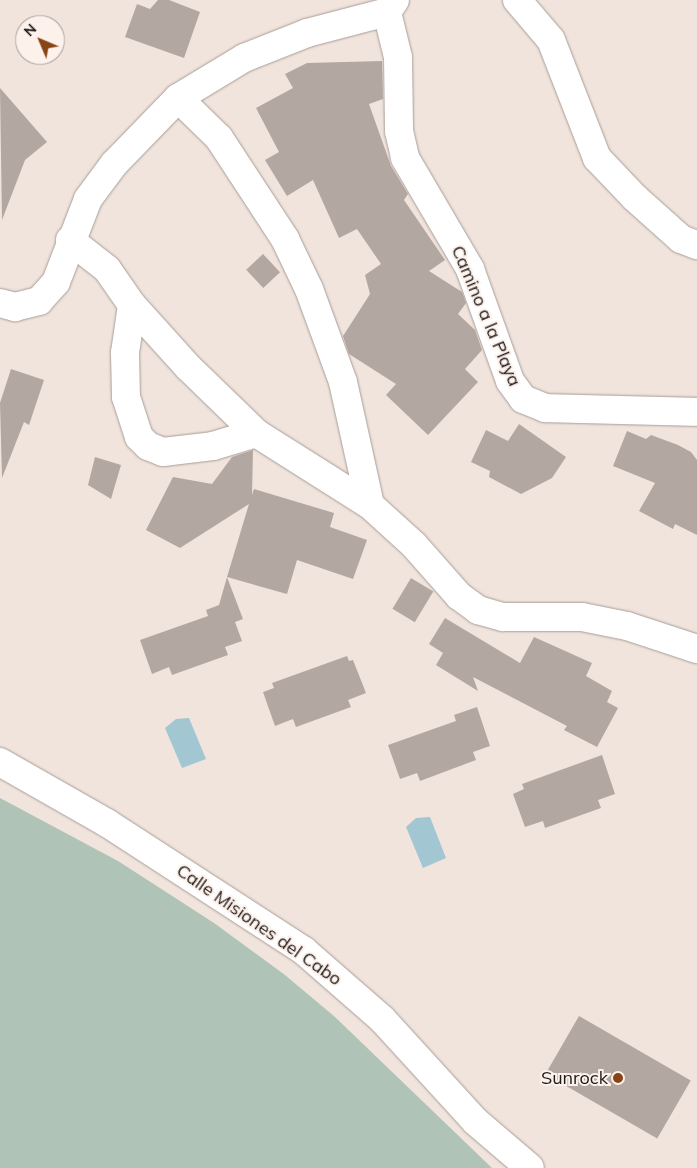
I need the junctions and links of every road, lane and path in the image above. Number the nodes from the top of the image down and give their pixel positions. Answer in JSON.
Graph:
{"nodes":[{"id":1,"x":517,"y":0,"type":"edge"},
{"id":2,"x":391,"y":6,"type":"edge"},
{"id":3,"x":178,"y":98,"type":"junction"},
{"id":4,"x":70,"y":240,"type":"junction"},
{"id":5,"x":697,"y":246,"type":"edge"},
{"id":6,"x":0,"y":302,"type":"edge"},
{"id":7,"x":132,"y":305,"type":"junction"},
{"id":8,"x":697,"y":412,"type":"edge"},
{"id":9,"x":256,"y":433,"type":"junction"},
{"id":10,"x":370,"y":505,"type":"junction"},
{"id":11,"x":697,"y":649,"type":"edge"},
{"id":12,"x":0,"y":762,"type":"edge"},
{"id":13,"x":530,"y":1168,"type":"edge"}],
"edges":[{"from":1,"to":5,"type":"street"},
{"from":2,"to":3,"type":"street"},
{"from":2,"to":8,"type":"street","name":"Camino a la Playa"},
{"from":3,"to":4,"type":"street"},
{"from":3,"to":10,"type":"street"},
{"from":4,"to":6,"type":"street"},
{"from":4,"to":7,"type":"street"},
{"from":7,"to":9,"type":"street"},
{"from":7,"to":9,"type":"street"},
{"from":9,"to":10,"type":"street"},
{"from":10,"to":11,"type":"street"},
{"from":12,"to":13,"type":"street","name":"Calle Misiones del Cabo"}]}
